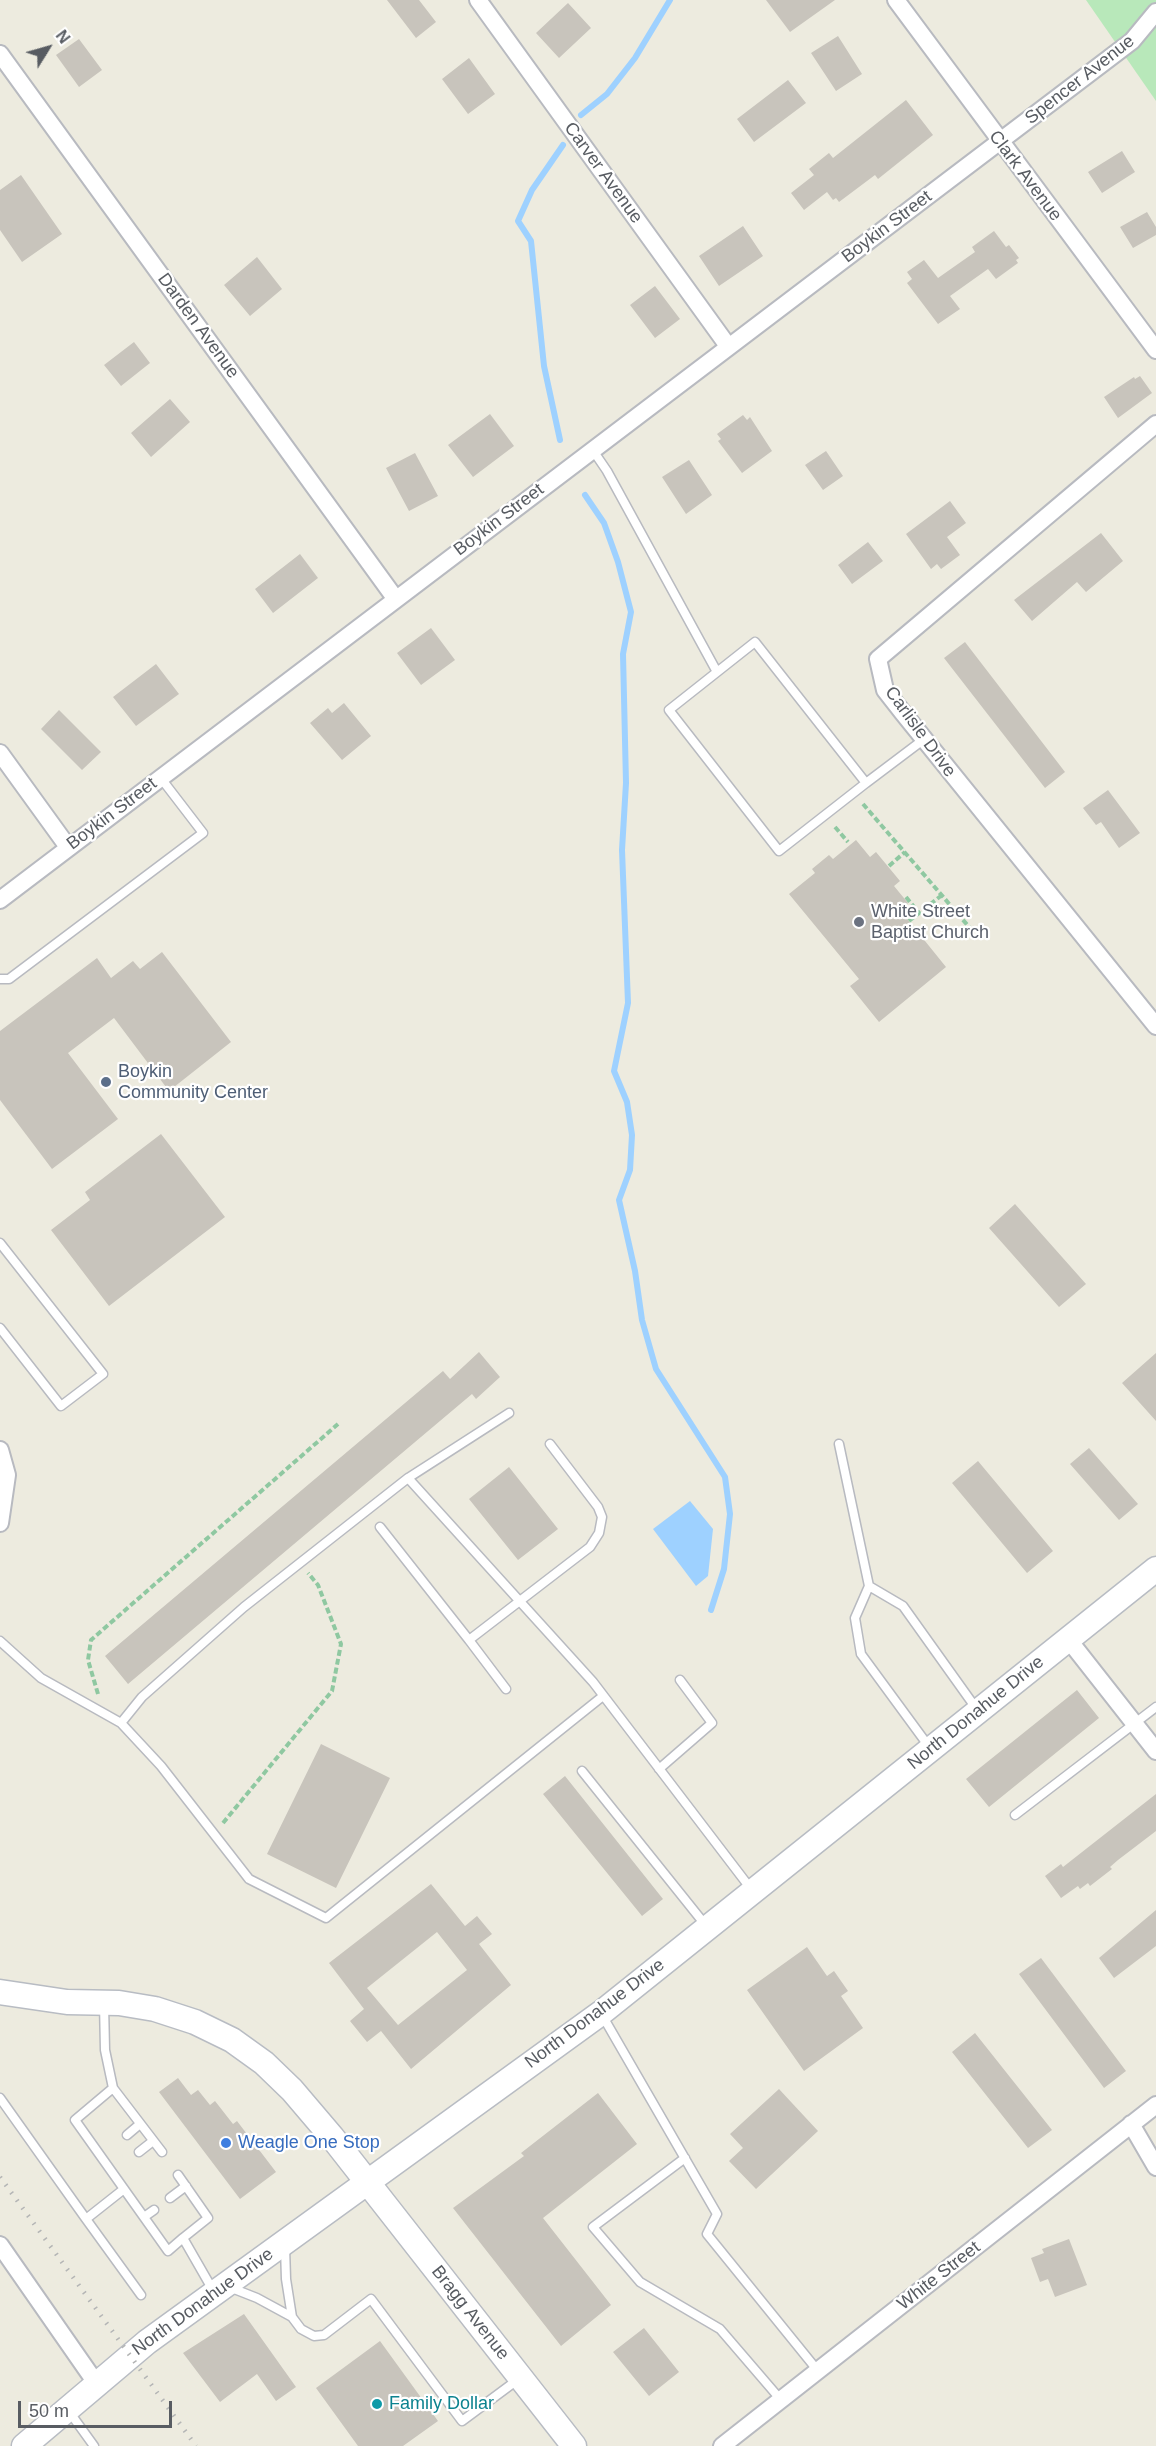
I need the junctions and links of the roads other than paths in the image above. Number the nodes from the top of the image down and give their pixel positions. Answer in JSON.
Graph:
{"nodes":[{"id":1,"x":478,"y":0,"type":"edge"},
{"id":2,"x":896,"y":0,"type":"edge"},
{"id":3,"x":1156,"y":12,"type":"edge"},
{"id":4,"x":0,"y":54,"type":"edge"},
{"id":5,"x":999,"y":143,"type":"junction"},
{"id":6,"x":728,"y":346,"type":"junction"},
{"id":7,"x":1156,"y":350,"type":"edge"},
{"id":8,"x":1156,"y":424,"type":"edge"},
{"id":9,"x":592,"y":449,"type":"junction"},
{"id":10,"x":396,"y":598,"type":"junction"},
{"id":11,"x":717,"y":672,"type":"junction"},
{"id":12,"x":923,"y":740,"type":"junction"},
{"id":13,"x":0,"y":753,"type":"edge"},
{"id":14,"x":160,"y":777,"type":"junction"},
{"id":15,"x":866,"y":783,"type":"junction"},
{"id":16,"x":68,"y":847,"type":"junction"},
{"id":17,"x":0,"y":900,"type":"edge"},
{"id":18,"x":0,"y":979,"type":"edge"},
{"id":19,"x":1156,"y":1026,"type":"edge"},
{"id":20,"x":0,"y":1243,"type":"edge"},
{"id":21,"x":0,"y":1328,"type":"edge"},
{"id":22,"x":509,"y":1413,"type":"dead end"},
{"id":23,"x":550,"y":1444,"type":"dead end"},
{"id":24,"x":839,"y":1444,"type":"dead end"},
{"id":25,"x":0,"y":1450,"type":"edge"},
{"id":26,"x":408,"y":1478,"type":"junction"},
{"id":27,"x":0,"y":1523,"type":"edge"},
{"id":28,"x":380,"y":1527,"type":"dead end"},
{"id":29,"x":1156,"y":1569,"type":"edge"},
{"id":30,"x":869,"y":1586,"type":"junction"},
{"id":31,"x":518,"y":1600,"type":"junction"},
{"id":32,"x":1068,"y":1639,"type":"junction"},
{"id":33,"x":469,"y":1640,"type":"junction"},
{"id":34,"x":0,"y":1641,"type":"edge"},
{"id":35,"x":680,"y":1680,"type":"dead end"},
{"id":36,"x":506,"y":1689,"type":"dead end"},
{"id":37,"x":603,"y":1696,"type":"junction"},
{"id":38,"x":978,"y":1711,"type":"junction"},
{"id":39,"x":1155,"y":1711,"type":"edge"},
{"id":40,"x":121,"y":1723,"type":"junction"},
{"id":41,"x":1135,"y":1724,"type":"junction"},
{"id":42,"x":931,"y":1749,"type":"junction"},
{"id":43,"x":1156,"y":1751,"type":"edge"},
{"id":44,"x":659,"y":1769,"type":"junction"},
{"id":45,"x":582,"y":1771,"type":"dead end"},
{"id":46,"x":1015,"y":1815,"type":"dead end"},
{"id":47,"x":753,"y":1891,"type":"junction"},
{"id":48,"x":707,"y":1928,"type":"junction"},
{"id":49,"x":0,"y":1992,"type":"edge"},
{"id":50,"x":104,"y":2003,"type":"junction"},
{"id":51,"x":601,"y":2013,"type":"junction"},
{"id":52,"x":113,"y":2088,"type":"junction"},
{"id":53,"x":0,"y":2098,"type":"edge"},
{"id":54,"x":1156,"y":2105,"type":"edge"},
{"id":55,"x":140,"y":2124,"type":"junction"},
{"id":56,"x":1131,"y":2124,"type":"junction"},
{"id":57,"x":128,"y":2135,"type":"dead end"},
{"id":58,"x":153,"y":2141,"type":"junction"},
{"id":59,"x":109,"y":2150,"type":"dead end"},
{"id":60,"x":139,"y":2152,"type":"dead end"},
{"id":61,"x":162,"y":2152,"type":"dead end"},
{"id":62,"x":101,"y":2157,"type":"junction"},
{"id":63,"x":685,"y":2158,"type":"junction"},
{"id":64,"x":121,"y":2166,"type":"dead end"},
{"id":65,"x":1156,"y":2167,"type":"edge"},
{"id":66,"x":112,"y":2172,"type":"junction"},
{"id":67,"x":178,"y":2175,"type":"dead end"},
{"id":68,"x":367,"y":2181,"type":"junction"},
{"id":69,"x":186,"y":2186,"type":"junction"},
{"id":70,"x":124,"y":2189,"type":"junction"},
{"id":71,"x":139,"y":2190,"type":"dead end"},
{"id":72,"x":130,"y":2197,"type":"junction"},
{"id":73,"x":170,"y":2198,"type":"dead end"},
{"id":74,"x":154,"y":2210,"type":"dead end"},
{"id":75,"x":144,"y":2217,"type":"junction"},
{"id":76,"x":86,"y":2219,"type":"junction"},
{"id":77,"x":183,"y":2238,"type":"junction"},
{"id":78,"x":285,"y":2241,"type":"junction"},
{"id":79,"x":0,"y":2245,"type":"edge"},
{"id":80,"x":219,"y":2289,"type":"junction"},
{"id":81,"x":141,"y":2295,"type":"dead end"},
{"id":82,"x":292,"y":2317,"type":"junction"},
{"id":83,"x":818,"y":2371,"type":"junction"},
{"id":84,"x":521,"y":2378,"type":"junction"},
{"id":85,"x":96,"y":2383,"type":"junction"},
{"id":86,"x":781,"y":2401,"type":"junction"},
{"id":87,"x":66,"y":2408,"type":"junction"},
{"id":88,"x":24,"y":2446,"type":"edge"},
{"id":89,"x":94,"y":2446,"type":"edge"},
{"id":90,"x":574,"y":2446,"type":"edge"},
{"id":91,"x":722,"y":2446,"type":"edge"}],
"edges":[{"from":1,"to":6,"type":"street","name":"Carver Avenue"},
{"from":2,"to":5,"type":"street","name":"Clark Avenue"},
{"from":3,"to":5,"type":"street","name":"Spencer Avenue"},
{"from":4,"to":10,"type":"street","name":"Darden Avenue"},
{"from":5,"to":6,"type":"street","name":"Boykin Street"},
{"from":5,"to":7,"type":"street","name":"Clark Avenue"},
{"from":6,"to":9,"type":"street","name":"Boykin Street"},
{"from":8,"to":12,"type":"street","name":"Carlisle Drive"},
{"from":9,"to":10,"type":"street","name":"Boykin Street"},
{"from":9,"to":11,"type":"lane"},
{"from":10,"to":14,"type":"street","name":"Boykin Street"},
{"from":11,"to":15,"type":"lane"},
{"from":11,"to":15,"type":"lane"},
{"from":12,"to":15,"type":"lane"},
{"from":12,"to":19,"type":"street","name":"Carlisle Drive"},
{"from":13,"to":16,"type":"street"},
{"from":14,"to":16,"type":"street","name":"Boykin Street"},
{"from":14,"to":18,"type":"lane"},
{"from":16,"to":17,"type":"street","name":"Boykin Street"},
{"from":20,"to":21,"type":"lane"},
{"from":22,"to":26,"type":"lane"},
{"from":23,"to":31,"type":"lane"},
{"from":24,"to":30,"type":"lane"},
{"from":25,"to":27,"type":"street"},
{"from":26,"to":31,"type":"lane"},
{"from":26,"to":40,"type":"lane"},
{"from":28,"to":33,"type":"lane"},
{"from":29,"to":32,"type":"main road","name":"North Donahue Drive"},
{"from":30,"to":38,"type":"lane"},
{"from":30,"to":42,"type":"lane"},
{"from":31,"to":33,"type":"lane"},
{"from":31,"to":37,"type":"lane"},
{"from":32,"to":38,"type":"main road","name":"North Donahue Drive"},
{"from":32,"to":41,"type":"street"},
{"from":33,"to":36,"type":"lane"},
{"from":34,"to":40,"type":"lane"},
{"from":35,"to":44,"type":"lane"},
{"from":37,"to":40,"type":"lane"},
{"from":37,"to":44,"type":"lane"},
{"from":38,"to":42,"type":"main road","name":"North Donahue Drive"},
{"from":39,"to":41,"type":"lane"},
{"from":41,"to":43,"type":"street"},
{"from":41,"to":46,"type":"lane"},
{"from":42,"to":47,"type":"main road","name":"North Donahue Drive"},
{"from":44,"to":47,"type":"lane"},
{"from":45,"to":48,"type":"lane"},
{"from":47,"to":48,"type":"main road","name":"North Donahue Drive"},
{"from":48,"to":51,"type":"main road","name":"North Donahue Drive"},
{"from":49,"to":50,"type":"main road","name":"Bragg Avenue"},
{"from":50,"to":52,"type":"lane"},
{"from":50,"to":68,"type":"main road","name":"Bragg Avenue"},
{"from":51,"to":63,"type":"lane"},
{"from":51,"to":68,"type":"main road","name":"North Donahue Drive"},
{"from":52,"to":55,"type":"lane"},
{"from":52,"to":62,"type":"lane"},
{"from":53,"to":76,"type":"lane"},
{"from":54,"to":56,"type":"street","name":"White Street"},
{"from":55,"to":57,"type":"lane"},
{"from":55,"to":58,"type":"lane"},
{"from":56,"to":65,"type":"street"},
{"from":56,"to":83,"type":"street","name":"White Street"},
{"from":58,"to":60,"type":"lane"},
{"from":58,"to":61,"type":"lane"},
{"from":59,"to":62,"type":"lane"},
{"from":62,"to":66,"type":"lane"},
{"from":63,"to":83,"type":"lane"},
{"from":63,"to":86,"type":"lane"},
{"from":64,"to":66,"type":"lane"},
{"from":66,"to":70,"type":"lane"},
{"from":67,"to":69,"type":"lane"},
{"from":68,"to":78,"type":"main road","name":"North Donahue Drive"},
{"from":68,"to":84,"type":"main road","name":"Bragg Avenue"},
{"from":69,"to":73,"type":"lane"},
{"from":69,"to":77,"type":"lane"},
{"from":70,"to":72,"type":"lane"},
{"from":70,"to":76,"type":"lane"},
{"from":71,"to":72,"type":"lane"},
{"from":72,"to":75,"type":"lane"},
{"from":74,"to":75,"type":"lane"},
{"from":75,"to":77,"type":"lane"},
{"from":76,"to":81,"type":"lane"},
{"from":77,"to":80,"type":"lane"},
{"from":78,"to":80,"type":"main road","name":"North Donahue Drive"},
{"from":78,"to":82,"type":"lane"},
{"from":79,"to":85,"type":"street"},
{"from":80,"to":82,"type":"lane"},
{"from":80,"to":85,"type":"main road","name":"North Donahue Drive"},
{"from":82,"to":84,"type":"lane"},
{"from":83,"to":86,"type":"street","name":"White Street"},
{"from":84,"to":90,"type":"main road","name":"Bragg Avenue"},
{"from":85,"to":87,"type":"main road","name":"North Donahue Drive"},
{"from":86,"to":91,"type":"street","name":"White Street"},
{"from":87,"to":88,"type":"main road","name":"North Donahue Drive"},
{"from":87,"to":89,"type":"lane"}]}
